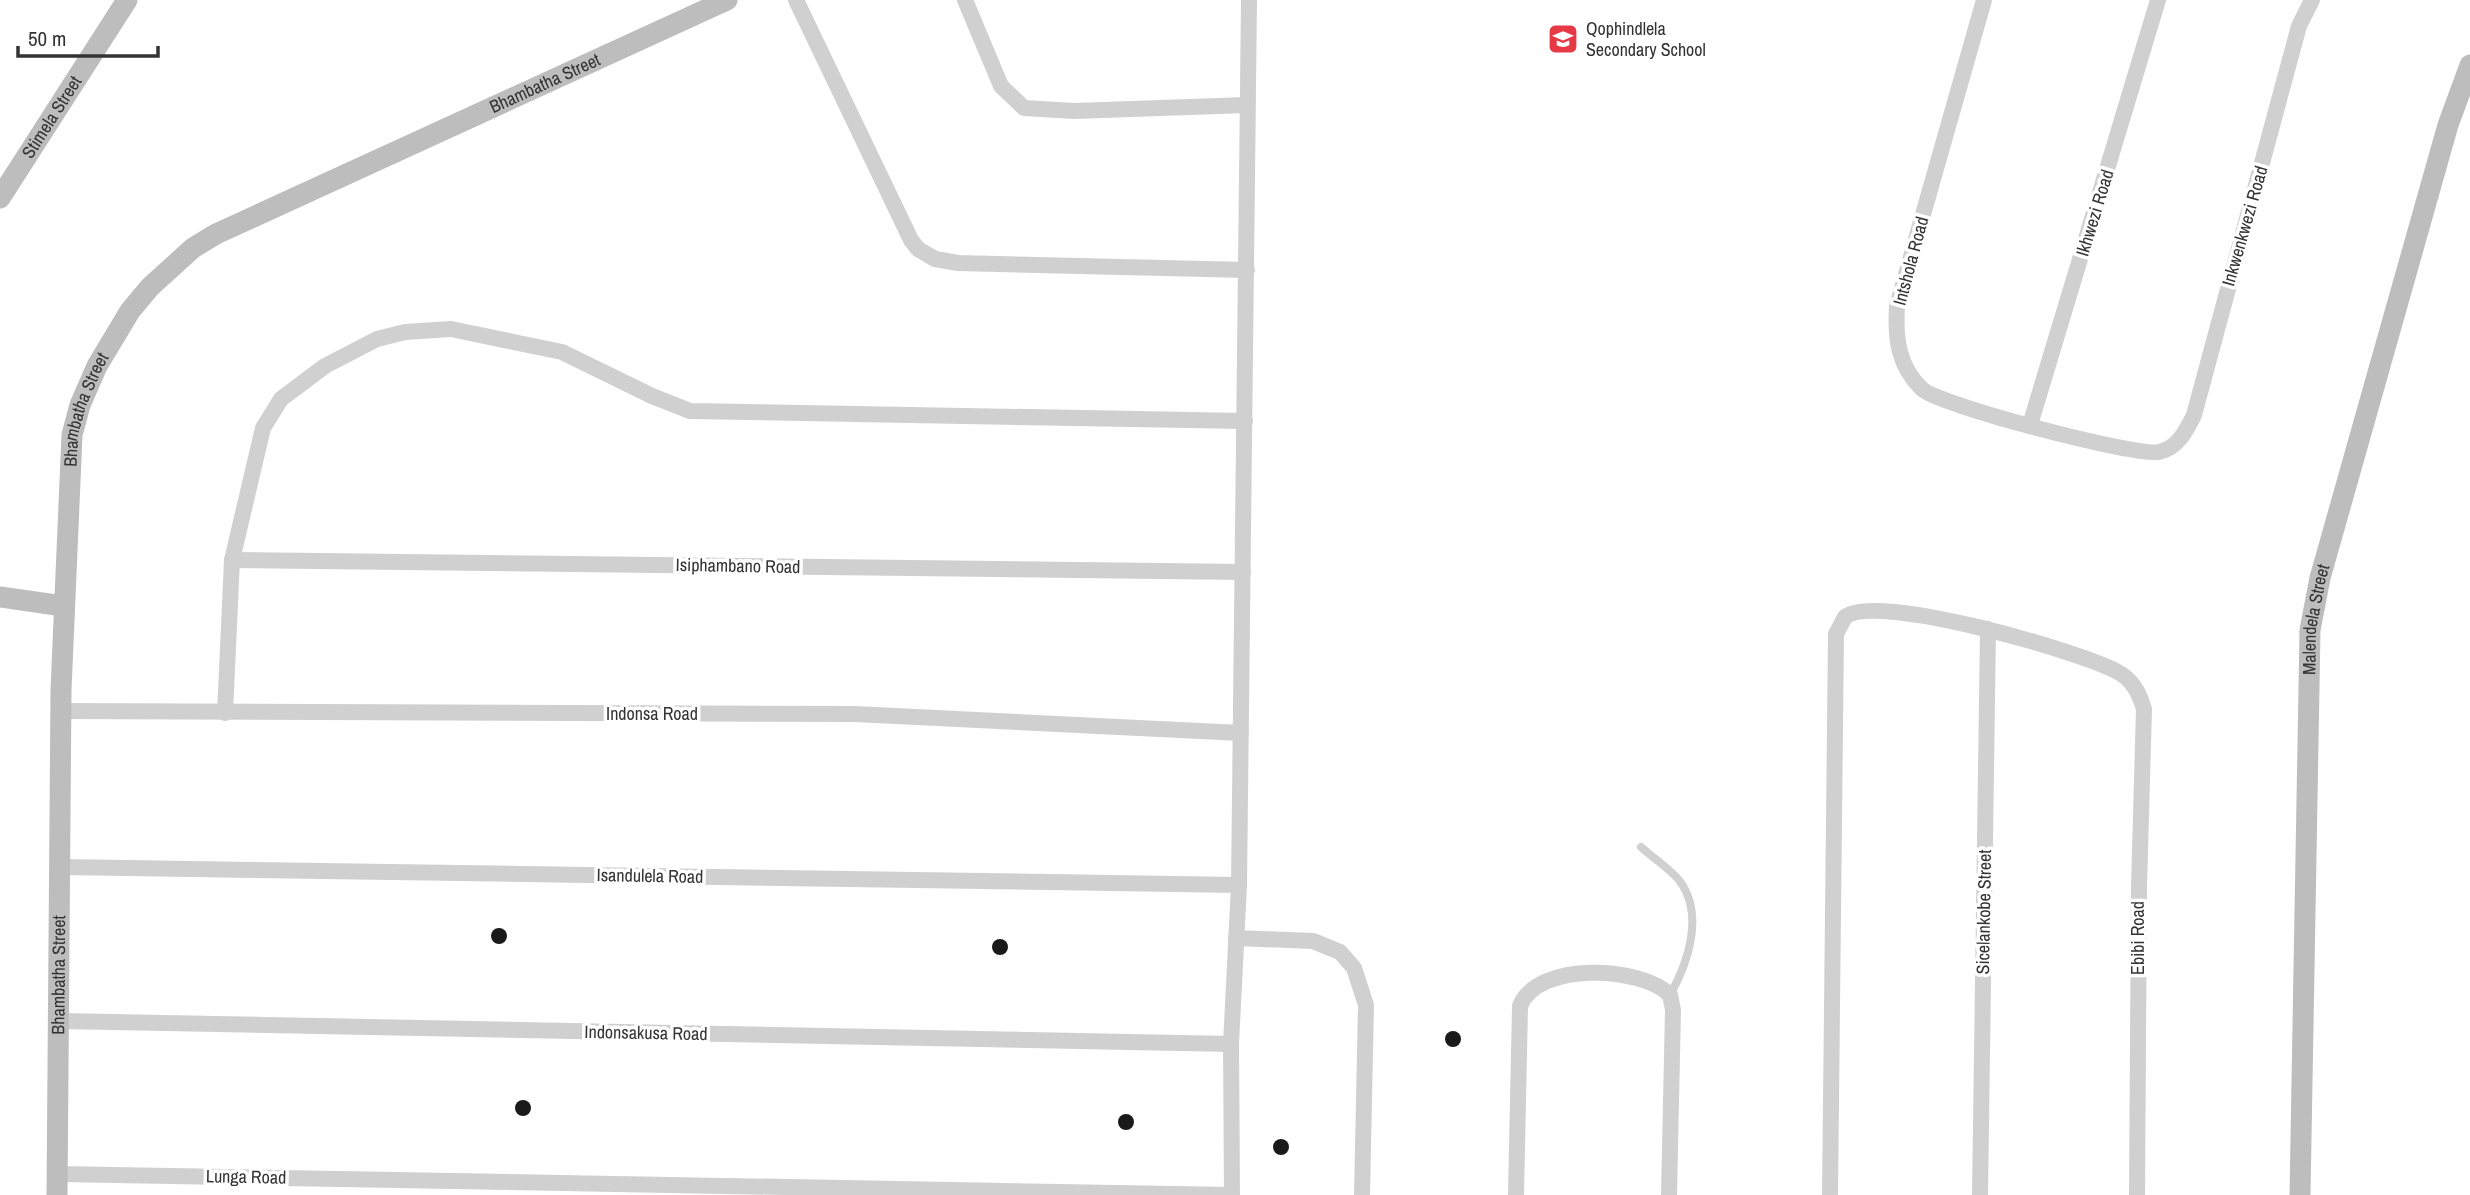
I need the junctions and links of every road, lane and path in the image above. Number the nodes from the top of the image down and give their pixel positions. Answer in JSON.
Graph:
{"nodes":[{"id":1,"x":127,"y":0,"type":"edge"},
{"id":2,"x":727,"y":0,"type":"edge"},
{"id":3,"x":796,"y":0,"type":"edge"},
{"id":4,"x":965,"y":0,"type":"edge"},
{"id":5,"x":1249,"y":0,"type":"edge"},
{"id":6,"x":1984,"y":0,"type":"edge"},
{"id":7,"x":2158,"y":0,"type":"edge"},
{"id":8,"x":2312,"y":0,"type":"edge"},
{"id":9,"x":2470,"y":65,"type":"edge"},
{"id":10,"x":1247,"y":105,"type":"junction"},
{"id":11,"x":0,"y":198,"type":"edge"},
{"id":12,"x":1247,"y":270,"type":"junction"},
{"id":13,"x":1245,"y":421,"type":"junction"},
{"id":14,"x":2030,"y":425,"type":"junction"},
{"id":15,"x":2171,"y":448,"type":"joint"},
{"id":16,"x":232,"y":561,"type":"junction"},
{"id":17,"x":1243,"y":572,"type":"junction"},
{"id":18,"x":0,"y":597,"type":"edge"},
{"id":19,"x":63,"y":606,"type":"junction"},
{"id":20,"x":1988,"y":629,"type":"junction"},
{"id":21,"x":61,"y":711,"type":"junction"},
{"id":22,"x":225,"y":713,"type":"junction"},
{"id":23,"x":1241,"y":733,"type":"junction"},
{"id":24,"x":1641,"y":847,"type":"dead end"},
{"id":25,"x":61,"y":867,"type":"junction"},
{"id":26,"x":1239,"y":885,"type":"junction"},
{"id":27,"x":1237,"y":938,"type":"junction"},
{"id":28,"x":1670,"y":995,"type":"junction"},
{"id":29,"x":61,"y":1021,"type":"junction"},
{"id":30,"x":1231,"y":1044,"type":"junction"},
{"id":31,"x":57,"y":1185,"type":"edge"},
{"id":32,"x":1232,"y":1195,"type":"edge"},
{"id":33,"x":1362,"y":1195,"type":"edge"},
{"id":34,"x":1516,"y":1195,"type":"edge"},
{"id":35,"x":1669,"y":1195,"type":"edge"},
{"id":36,"x":1830,"y":1195,"type":"edge"},
{"id":37,"x":1980,"y":1195,"type":"edge"},
{"id":38,"x":2137,"y":1195,"type":"edge"},
{"id":39,"x":2300,"y":1195,"type":"edge"}],
"edges":[{"from":1,"to":11,"type":"street","name":"Stimela Street"},
{"from":2,"to":19,"type":"street","name":"Bhambatha Street"},
{"from":3,"to":12,"type":"street"},
{"from":4,"to":10,"type":"street"},
{"from":5,"to":10,"type":"street"},
{"from":6,"to":14,"type":"street","name":"Intshola Road"},
{"from":7,"to":14,"type":"street","name":"Ikhwezi Road"},
{"from":8,"to":15,"type":"street","name":"Inkwenkwezi Road"},
{"from":9,"to":39,"type":"street","name":"Malendela Street"},
{"from":10,"to":12,"type":"street"},
{"from":12,"to":13,"type":"street"},
{"from":13,"to":16,"type":"street"},
{"from":13,"to":17,"type":"street"},
{"from":14,"to":15,"type":"street","name":"Intshola Road"},
{"from":16,"to":17,"type":"street","name":"Isiphambano Road"},
{"from":16,"to":22,"type":"street"},
{"from":17,"to":23,"type":"street"},
{"from":18,"to":19,"type":"street"},
{"from":19,"to":21,"type":"street","name":"Bhambatha Street"},
{"from":20,"to":36,"type":"street"},
{"from":20,"to":37,"type":"street","name":"Sicelankobe Street"},
{"from":20,"to":38,"type":"street","name":"Ebibi Road"},
{"from":21,"to":22,"type":"street","name":"Indonsa Road"},
{"from":21,"to":25,"type":"street","name":"Bhambatha Street"},
{"from":22,"to":23,"type":"street","name":"Indonsa Road"},
{"from":23,"to":26,"type":"street"},
{"from":24,"to":28,"type":"lane"},
{"from":25,"to":26,"type":"street","name":"Isandulela Road"},
{"from":25,"to":29,"type":"street","name":"Bhambatha Street"},
{"from":26,"to":27,"type":"street"},
{"from":27,"to":30,"type":"street"},
{"from":27,"to":33,"type":"street"},
{"from":28,"to":34,"type":"street"},
{"from":28,"to":35,"type":"street"},
{"from":29,"to":30,"type":"street","name":"Indonsakusa Road"},
{"from":29,"to":31,"type":"street","name":"Bhambatha Street"},
{"from":30,"to":32,"type":"street"},
{"from":31,"to":32,"type":"street","name":"Lunga Road"}]}
